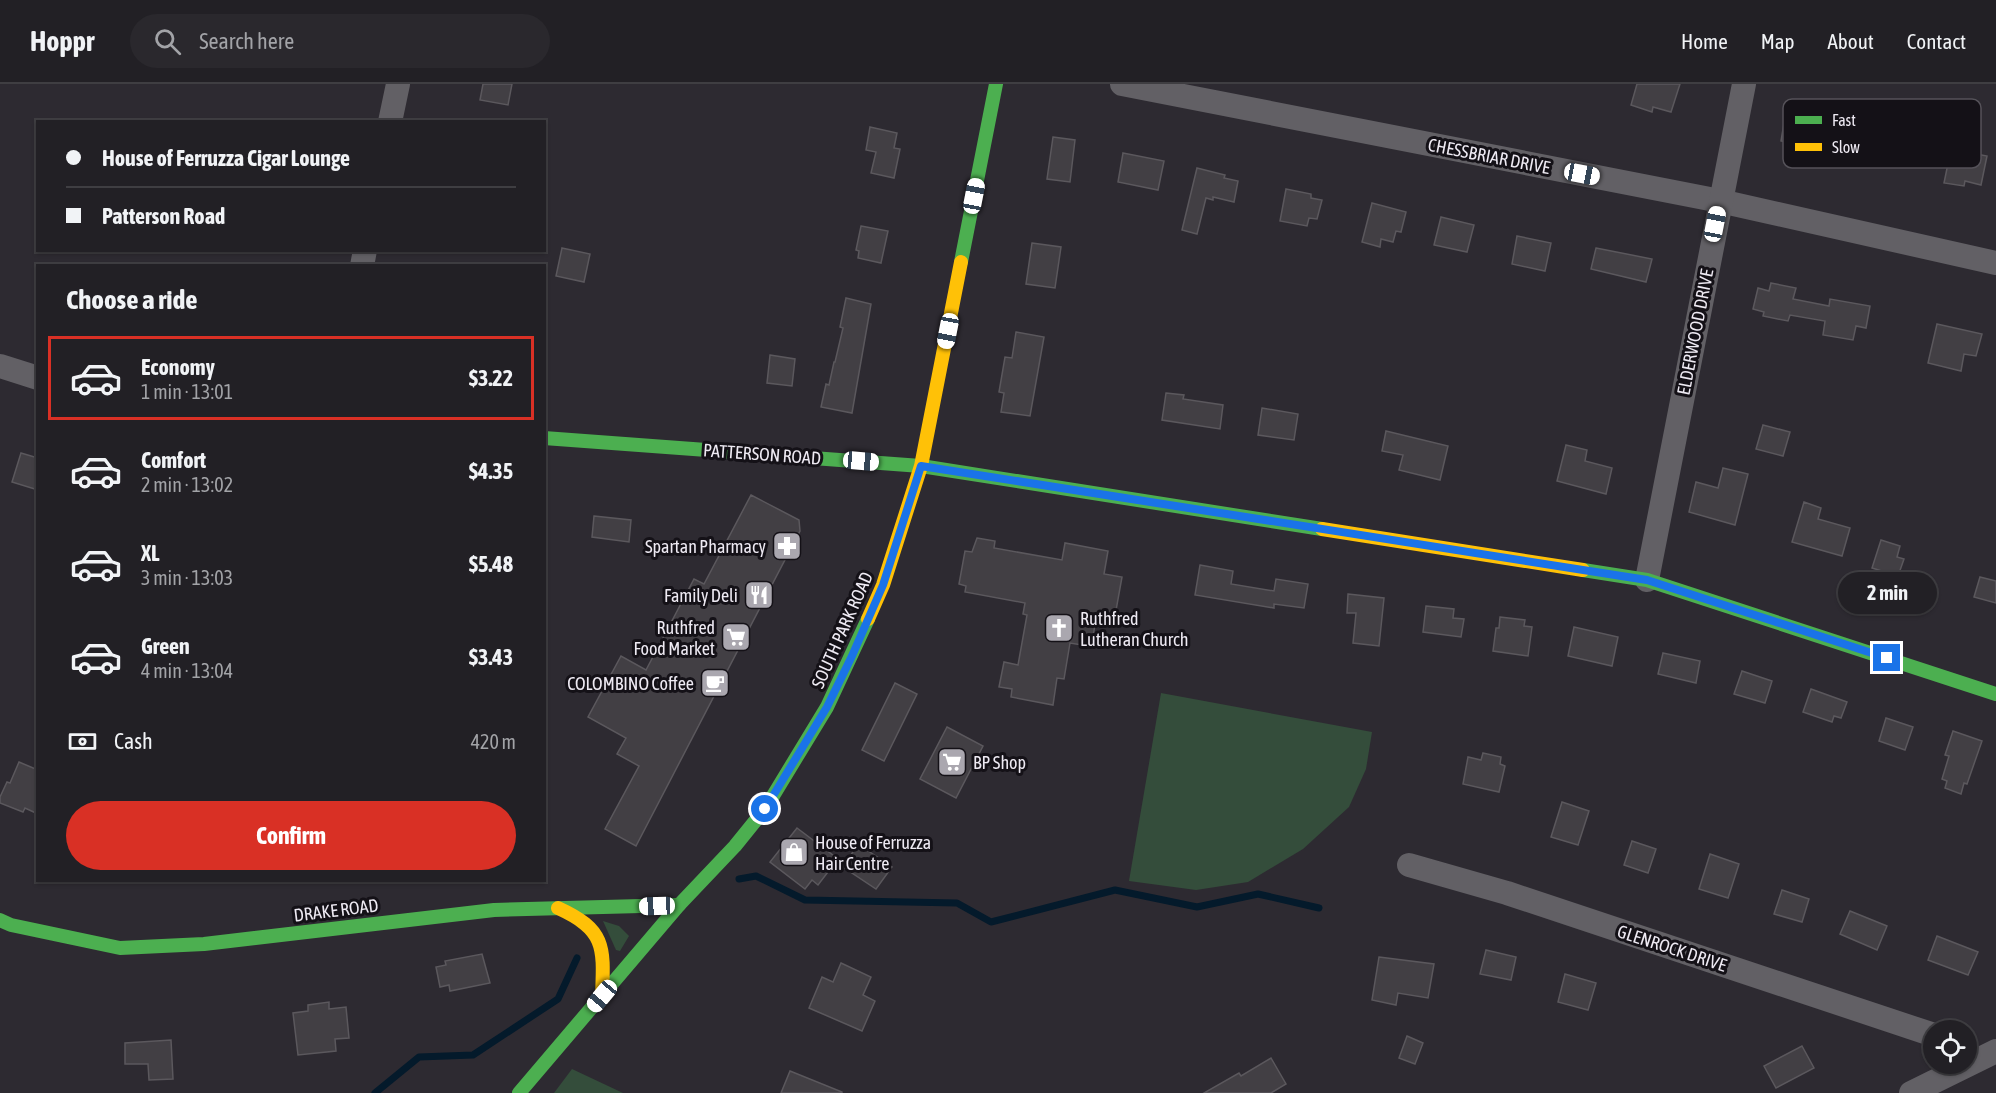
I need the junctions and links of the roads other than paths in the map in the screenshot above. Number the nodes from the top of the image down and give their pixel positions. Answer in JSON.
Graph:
{"nodes":[{"id":1,"x":398,"y":84,"type":"edge"},
{"id":2,"x":996,"y":84,"type":"edge"},
{"id":3,"x":1122,"y":84,"type":"edge"},
{"id":4,"x":1744,"y":84,"type":"edge"},
{"id":5,"x":390,"y":120,"type":"edge"},
{"id":6,"x":1720,"y":201,"type":"junction"},
{"id":7,"x":1996,"y":263,"type":"edge"},
{"id":8,"x":0,"y":366,"type":"edge"},
{"id":9,"x":36,"y":377,"type":"edge"},
{"id":10,"x":546,"y":438,"type":"edge"},
{"id":11,"x":921,"y":466,"type":"junction"},
{"id":12,"x":1647,"y":580,"type":"junction"},
{"id":13,"x":1996,"y":694,"type":"edge"},
{"id":14,"x":1409,"y":865,"type":"dead end"},
{"id":15,"x":679,"y":905,"type":"junction"},
{"id":16,"x":558,"y":908,"type":"junction"},
{"id":17,"x":0,"y":920,"type":"edge"},
{"id":18,"x":602,"y":996,"type":"junction"},
{"id":19,"x":1923,"y":1031,"type":"edge"},
{"id":20,"x":1977,"y":1049,"type":"edge"},
{"id":21,"x":1994,"y":1053,"type":"edge"},
{"id":22,"x":519,"y":1093,"type":"edge"},
{"id":23,"x":1911,"y":1093,"type":"edge"}],
"edges":[{"from":1,"to":5,"type":"street"},
{"from":2,"to":11,"type":"street","name":"SOUTH PARK ROAD"},
{"from":3,"to":6,"type":"street","name":"CHESSBRIAR DRIVE"},
{"from":4,"to":6,"type":"street","name":"ELDERWOOD DRIVE"},
{"from":6,"to":7,"type":"street","name":"CHESSBRIAR DRIVE"},
{"from":6,"to":12,"type":"street","name":"ELDERWOOD DRIVE"},
{"from":8,"to":9,"type":"street"},
{"from":10,"to":11,"type":"street","name":"PATTERSON ROAD"},
{"from":11,"to":12,"type":"street","name":"PATTERSON ROAD"},
{"from":11,"to":15,"type":"street","name":"SOUTH PARK ROAD"},
{"from":12,"to":13,"type":"street","name":"PATTERSON ROAD"},
{"from":14,"to":19,"type":"street","name":"GLENROCK DRIVE"},
{"from":15,"to":16,"type":"street","name":"DRAKE ROAD"},
{"from":15,"to":18,"type":"street","name":"SOUTH PARK ROAD"},
{"from":16,"to":17,"type":"street","name":"DRAKE ROAD"},
{"from":16,"to":18,"type":"street"},
{"from":18,"to":22,"type":"street","name":"SOUTH PARK ROAD"},
{"from":20,"to":21,"type":"street"},
{"from":21,"to":23,"type":"street"}]}
